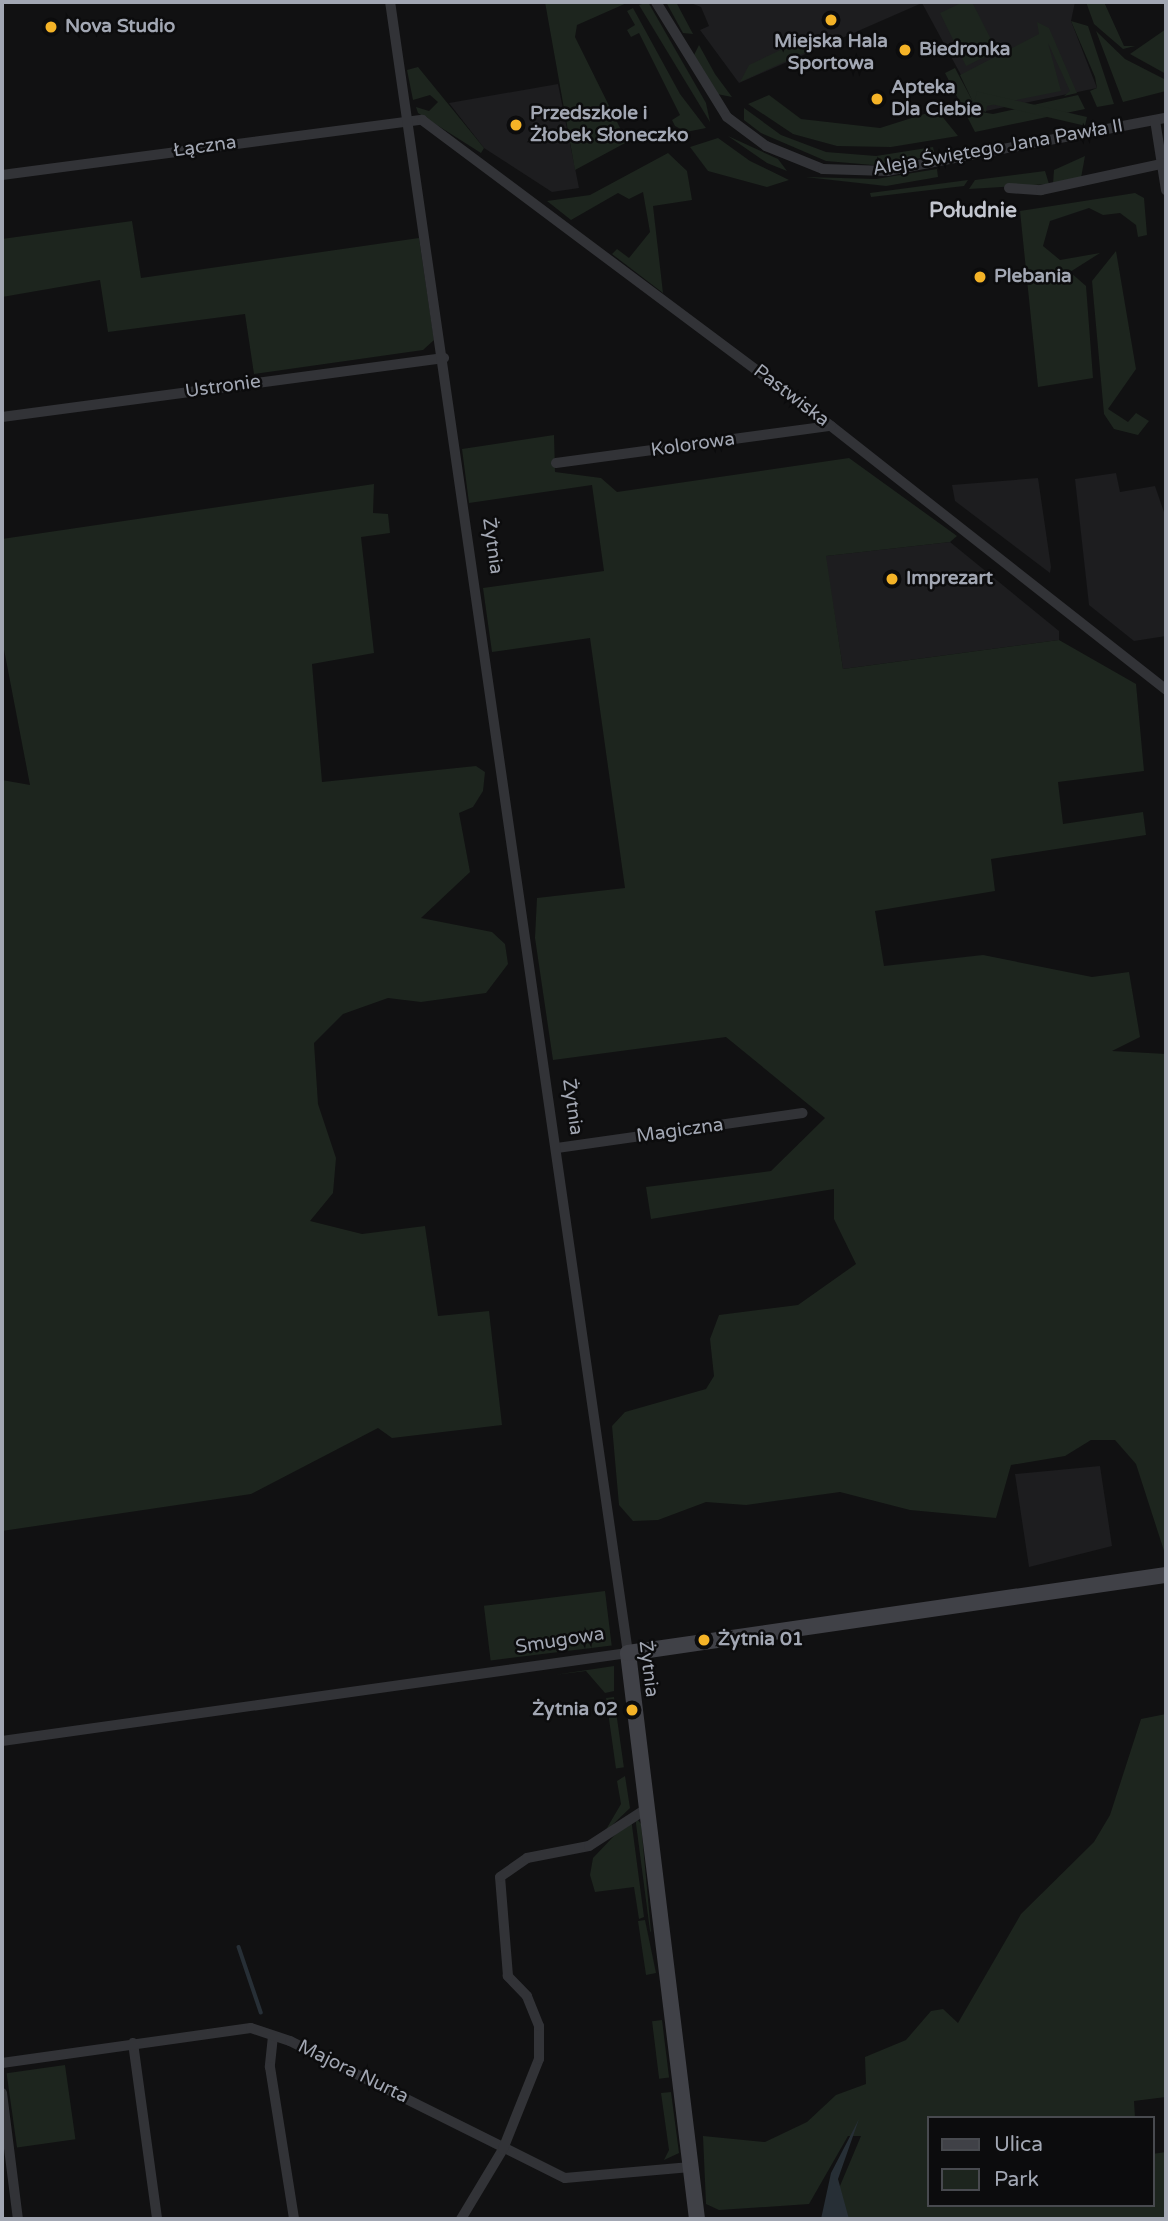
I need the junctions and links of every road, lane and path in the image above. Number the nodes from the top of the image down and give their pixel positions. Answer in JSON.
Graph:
{"nodes":[{"id":1,"x":390,"y":2,"type":"edge"},
{"id":2,"x":656,"y":2,"type":"edge"},
{"id":3,"x":407,"y":119,"type":"junction"},
{"id":4,"x":1161,"y":119,"type":"edge"},
{"id":5,"x":1164,"y":163,"type":"edge"},
{"id":6,"x":2,"y":175,"type":"edge"},
{"id":7,"x":1009,"y":188,"type":"dead end"},
{"id":8,"x":1166,"y":190,"type":"edge"},
{"id":9,"x":444,"y":358,"type":"junction"},
{"id":10,"x":2,"y":417,"type":"edge"},
{"id":11,"x":831,"y":426,"type":"junction"},
{"id":12,"x":556,"y":464,"type":"dead end"},
{"id":13,"x":1166,"y":690,"type":"edge"},
{"id":14,"x":803,"y":1113,"type":"dead end"},
{"id":15,"x":557,"y":1148,"type":"junction"},
{"id":16,"x":1166,"y":1575,"type":"edge"},
{"id":17,"x":628,"y":1653,"type":"junction"},
{"id":18,"x":2,"y":1741,"type":"edge"},
{"id":19,"x":646,"y":1809,"type":"junction"},
{"id":20,"x":273,"y":2036,"type":"junction"},
{"id":21,"x":133,"y":2043,"type":"junction"},
{"id":22,"x":2,"y":2063,"type":"edge"},
{"id":23,"x":2,"y":2093,"type":"edge"},
{"id":24,"x":503,"y":2149,"type":"junction"},
{"id":25,"x":691,"y":2167,"type":"junction"},
{"id":26,"x":18,"y":2219,"type":"edge"},
{"id":27,"x":157,"y":2219,"type":"edge"},
{"id":28,"x":294,"y":2219,"type":"edge"},
{"id":29,"x":461,"y":2219,"type":"edge"},
{"id":30,"x":697,"y":2219,"type":"edge"}],
"edges":[{"from":1,"to":3,"type":"street","name":"Żytnia"},
{"from":2,"to":4,"type":"street","name":"Aleja Świętego Jana Pawła II"},
{"from":3,"to":6,"type":"street","name":"Łączna"},
{"from":3,"to":9,"type":"street","name":"Żytnia"},
{"from":3,"to":11,"type":"street","name":"Pastwiska"},
{"from":4,"to":5,"type":"street"},
{"from":5,"to":7,"type":"street"},
{"from":5,"to":8,"type":"street"},
{"from":9,"to":10,"type":"street","name":"Ustronie"},
{"from":9,"to":15,"type":"street","name":"Żytnia"},
{"from":11,"to":12,"type":"street","name":"Kolorowa"},
{"from":11,"to":13,"type":"street","name":"Pastwiska"},
{"from":14,"to":15,"type":"street","name":"Magiczna"},
{"from":15,"to":17,"type":"street","name":"Żytnia"},
{"from":16,"to":17,"type":"street","name":"Smugowa"},
{"from":17,"to":18,"type":"street","name":"Smugowa"},
{"from":17,"to":19,"type":"street","name":"Żytnia"},
{"from":19,"to":24,"type":"street"},
{"from":19,"to":25,"type":"street","name":"Żytnia"},
{"from":20,"to":21,"type":"street","name":"Majora Nurta"},
{"from":20,"to":24,"type":"street","name":"Majora Nurta"},
{"from":20,"to":28,"type":"street"},
{"from":21,"to":22,"type":"street","name":"Majora Nurta"},
{"from":21,"to":27,"type":"street"},
{"from":23,"to":26,"type":"street"},
{"from":24,"to":25,"type":"street","name":"Majora Nurta"},
{"from":24,"to":29,"type":"street"},
{"from":25,"to":30,"type":"street","name":"Żytnia"}]}
